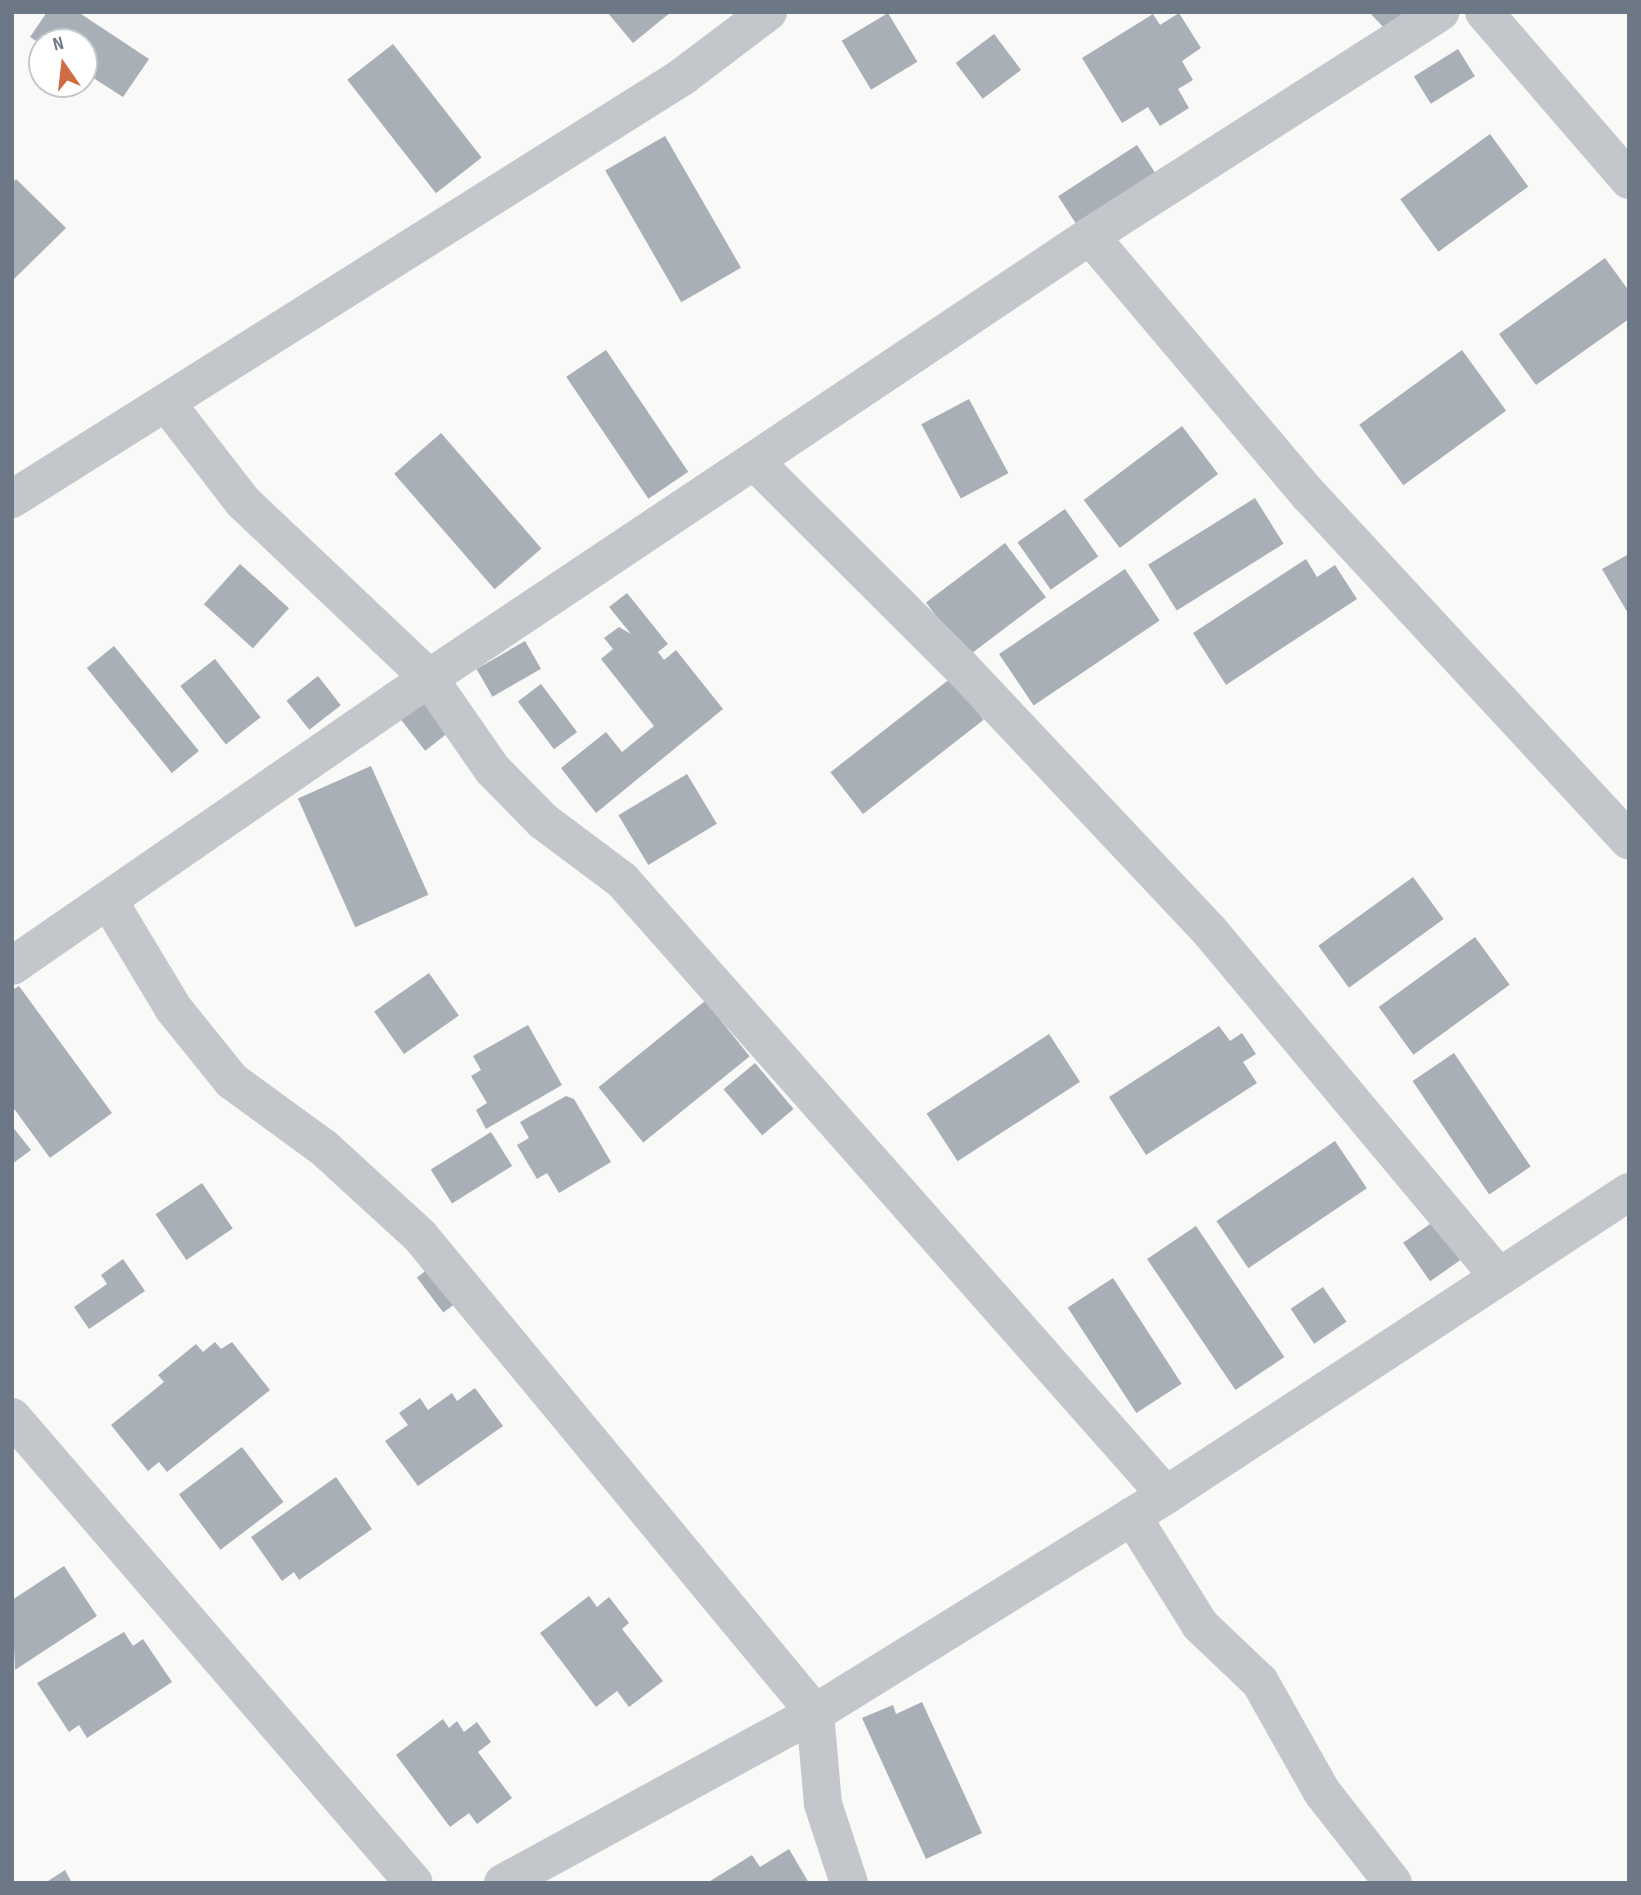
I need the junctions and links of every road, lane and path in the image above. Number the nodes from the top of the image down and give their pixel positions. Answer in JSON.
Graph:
{"nodes":[{"id":1,"x":768,"y":12,"type":"edge"},
{"id":2,"x":1440,"y":12,"type":"edge"},
{"id":3,"x":1484,"y":12,"type":"edge"},
{"id":4,"x":1629,"y":180,"type":"edge"},
{"id":5,"x":1090,"y":236,"type":"junction"},
{"id":6,"x":167,"y":405,"type":"junction"},
{"id":7,"x":756,"y":463,"type":"junction"},
{"id":8,"x":12,"y":499,"type":"edge"},
{"id":9,"x":429,"y":678,"type":"junction"},
{"id":10,"x":1629,"y":841,"type":"edge"},
{"id":11,"x":110,"y":903,"type":"junction"},
{"id":12,"x":12,"y":966,"type":"edge"},
{"id":13,"x":1629,"y":1192,"type":"edge"},
{"id":14,"x":1496,"y":1274,"type":"junction"},
{"id":15,"x":12,"y":1418,"type":"edge"},
{"id":16,"x":1166,"y":1495,"type":"junction"},
{"id":17,"x":1132,"y":1516,"type":"junction"},
{"id":18,"x":815,"y":1713,"type":"junction"},
{"id":19,"x":414,"y":1883,"type":"edge"},
{"id":20,"x":503,"y":1883,"type":"edge"},
{"id":21,"x":849,"y":1883,"type":"edge"},
{"id":22,"x":1393,"y":1883,"type":"edge"}],
"edges":[{"from":1,"to":6,"type":"street"},
{"from":2,"to":5,"type":"street"},
{"from":3,"to":4,"type":"street"},
{"from":5,"to":7,"type":"street"},
{"from":5,"to":10,"type":"street"},
{"from":6,"to":8,"type":"street"},
{"from":6,"to":9,"type":"street"},
{"from":7,"to":9,"type":"street"},
{"from":7,"to":14,"type":"street"},
{"from":9,"to":11,"type":"street"},
{"from":9,"to":16,"type":"street"},
{"from":11,"to":12,"type":"street"},
{"from":11,"to":18,"type":"street"},
{"from":13,"to":14,"type":"street"},
{"from":14,"to":16,"type":"street"},
{"from":15,"to":19,"type":"street"},
{"from":16,"to":17,"type":"street"},
{"from":17,"to":18,"type":"street"},
{"from":17,"to":22,"type":"street"},
{"from":18,"to":20,"type":"street"},
{"from":18,"to":21,"type":"street"}]}
